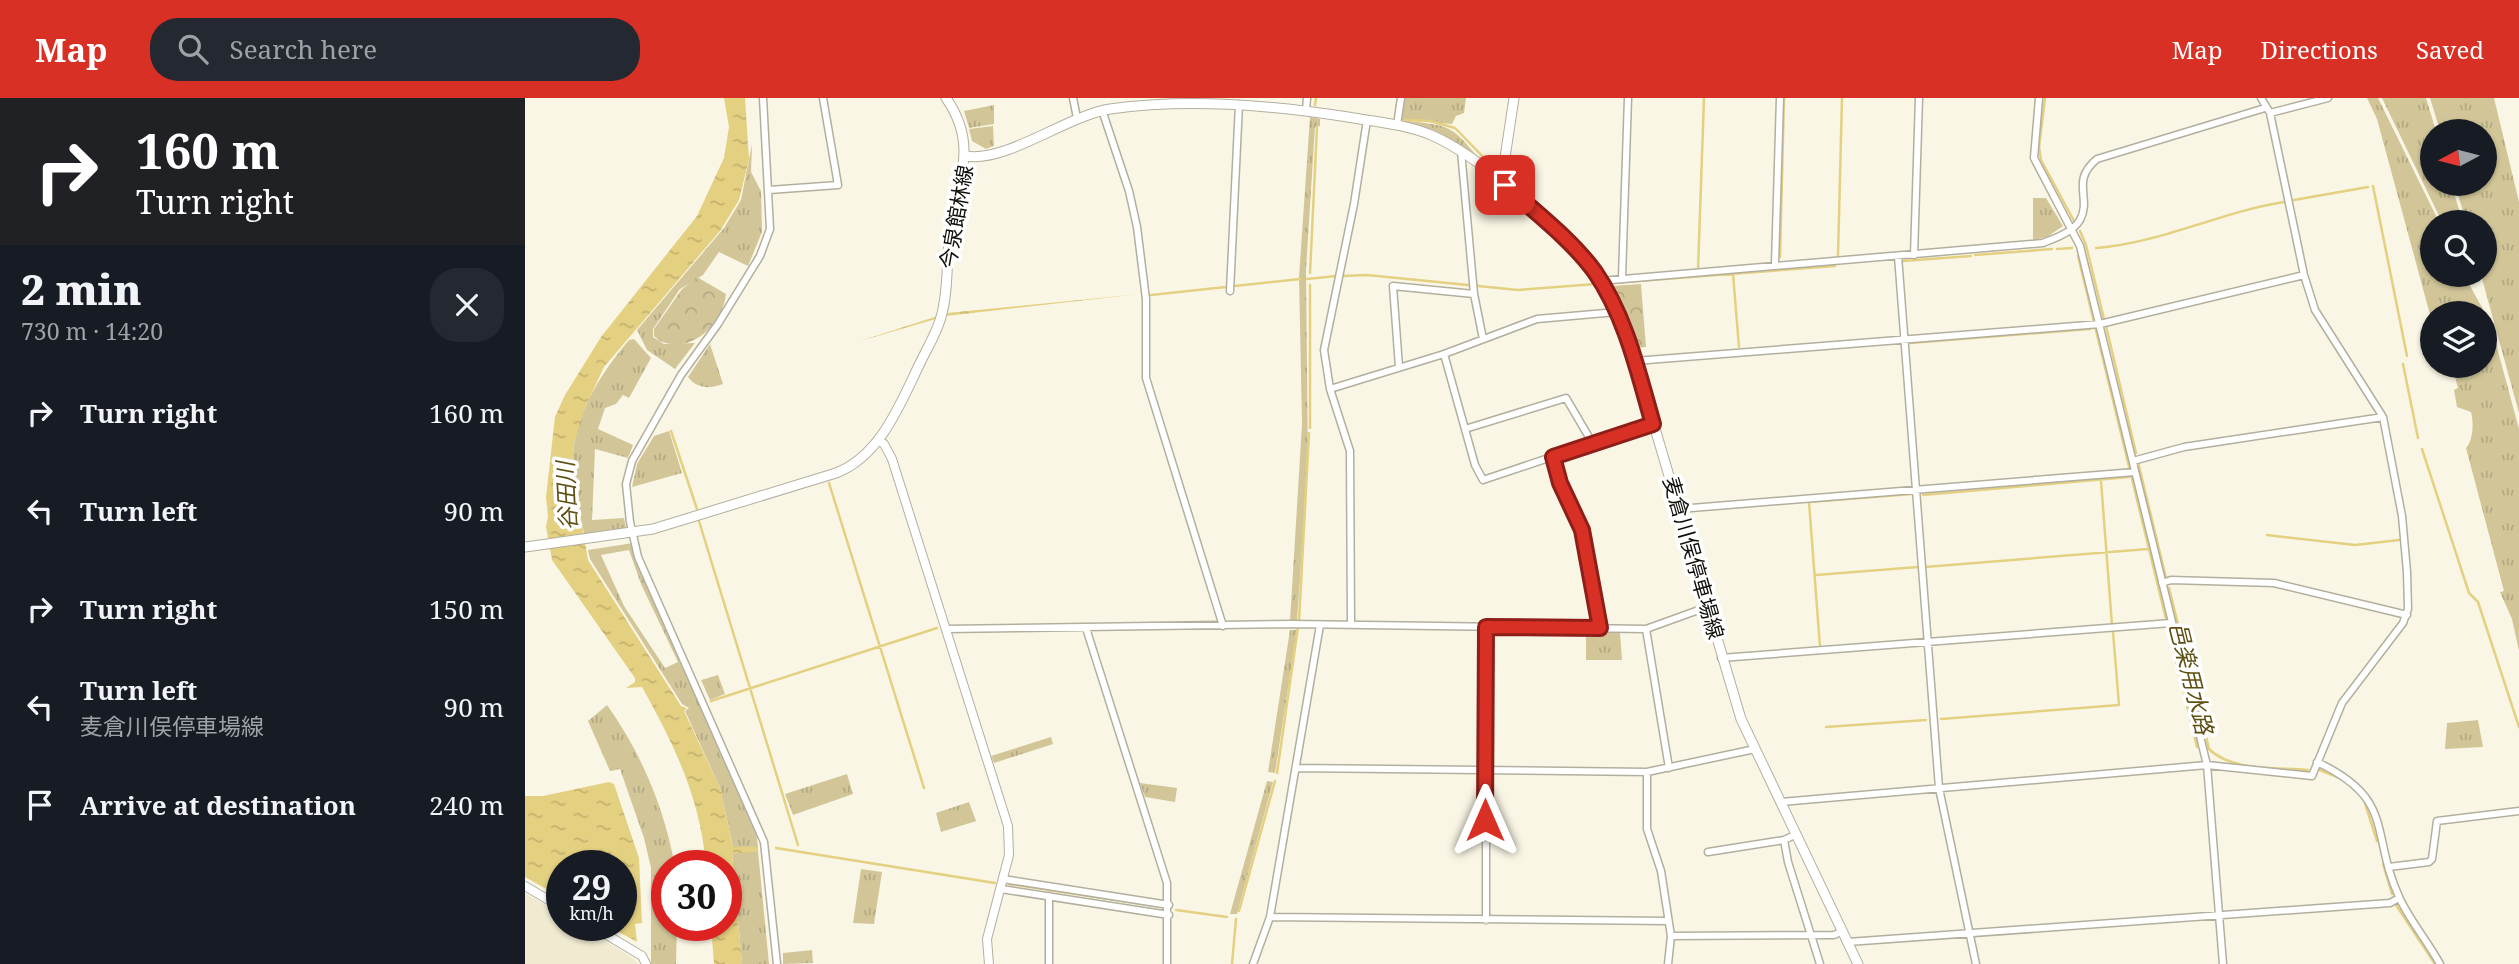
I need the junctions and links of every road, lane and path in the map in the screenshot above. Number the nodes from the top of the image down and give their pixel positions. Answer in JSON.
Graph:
{"nodes":[{"id":1,"x":763,"y":98,"type":"edge"},
{"id":2,"x":823,"y":98,"type":"edge"},
{"id":3,"x":946,"y":98,"type":"edge"},
{"id":4,"x":1073,"y":98,"type":"edge"},
{"id":5,"x":1307,"y":98,"type":"edge"},
{"id":6,"x":1401,"y":98,"type":"edge"},
{"id":7,"x":1514,"y":98,"type":"edge"},
{"id":8,"x":1628,"y":98,"type":"edge"},
{"id":9,"x":1780,"y":98,"type":"edge"},
{"id":10,"x":1919,"y":98,"type":"edge"},
{"id":11,"x":2039,"y":98,"type":"edge"},
{"id":12,"x":2261,"y":98,"type":"edge"},
{"id":13,"x":2328,"y":98,"type":"edge"},
{"id":14,"x":1172,"y":101,"type":"edge"},
{"id":15,"x":1239,"y":102,"type":"junction"},
{"id":16,"x":1102,"y":110,"type":"junction"},
{"id":17,"x":2267,"y":110,"type":"junction"},
{"id":18,"x":1307,"y":111,"type":"junction"},
{"id":19,"x":1077,"y":118,"type":"junction"},
{"id":20,"x":1367,"y":120,"type":"junction"},
{"id":21,"x":1397,"y":125,"type":"junction"},
{"id":22,"x":1461,"y":151,"type":"junction"},
{"id":23,"x":966,"y":156,"type":"junction"},
{"id":24,"x":1497,"y":177,"type":"junction"},
{"id":25,"x":769,"y":190,"type":"junction"},
{"id":26,"x":2072,"y":229,"type":"junction"},
{"id":27,"x":1914,"y":255,"type":"junction"},
{"id":28,"x":1898,"y":256,"type":"junction"},
{"id":29,"x":1775,"y":264,"type":"junction"},
{"id":30,"x":2304,"y":275,"type":"junction"},
{"id":31,"x":1622,"y":277,"type":"junction"},
{"id":32,"x":1600,"y":281,"type":"junction"},
{"id":33,"x":1230,"y":291,"type":"dead end"},
{"id":34,"x":1474,"y":294,"type":"junction"},
{"id":35,"x":1617,"y":313,"type":"junction"},
{"id":36,"x":2100,"y":324,"type":"junction"},
{"id":37,"x":1483,"y":339,"type":"junction"},
{"id":38,"x":1905,"y":339,"type":"junction"},
{"id":39,"x":1444,"y":354,"type":"junction"},
{"id":40,"x":1635,"y":361,"type":"junction"},
{"id":41,"x":1399,"y":368,"type":"junction"},
{"id":42,"x":1329,"y":389,"type":"junction"},
{"id":43,"x":2383,"y":417,"type":"junction"},
{"id":44,"x":1653,"y":424,"type":"junction"},
{"id":45,"x":1465,"y":429,"type":"junction"},
{"id":46,"x":878,"y":440,"type":"junction"},
{"id":47,"x":1593,"y":444,"type":"junction"},
{"id":48,"x":1553,"y":457,"type":"junction"},
{"id":49,"x":2133,"y":461,"type":"junction"},
{"id":50,"x":2135,"y":472,"type":"junction"},
{"id":51,"x":1916,"y":490,"type":"junction"},
{"id":52,"x":1679,"y":509,"type":"junction"},
{"id":53,"x":631,"y":534,"type":"junction"},
{"id":54,"x":525,"y":547,"type":"edge"},
{"id":55,"x":2162,"y":583,"type":"junction"},
{"id":56,"x":1707,"y":607,"type":"junction"},
{"id":57,"x":2407,"y":615,"type":"junction"},
{"id":58,"x":2171,"y":623,"type":"junction"},
{"id":59,"x":1351,"y":624,"type":"junction"},
{"id":60,"x":1320,"y":625,"type":"junction"},
{"id":61,"x":1223,"y":626,"type":"junction"},
{"id":62,"x":1486,"y":627,"type":"junction"},
{"id":63,"x":1086,"y":628,"type":"junction"},
{"id":64,"x":1600,"y":628,"type":"junction"},
{"id":65,"x":946,"y":629,"type":"junction"},
{"id":66,"x":1646,"y":629,"type":"junction"},
{"id":67,"x":1927,"y":643,"type":"junction"},
{"id":68,"x":1721,"y":658,"type":"junction"},
{"id":69,"x":1755,"y":748,"type":"junction"},
{"id":70,"x":2317,"y":762,"type":"junction"},
{"id":71,"x":2207,"y":765,"type":"junction"},
{"id":72,"x":1296,"y":768,"type":"junction"},
{"id":73,"x":1669,"y":768,"type":"junction"},
{"id":74,"x":1485,"y":771,"type":"junction"},
{"id":75,"x":1647,"y":772,"type":"junction"},
{"id":76,"x":1940,"y":788,"type":"junction"},
{"id":77,"x":1781,"y":802,"type":"junction"},
{"id":78,"x":2519,"y":811,"type":"edge"},
{"id":79,"x":1797,"y":834,"type":"junction"},
{"id":80,"x":1784,"y":840,"type":"junction"},
{"id":81,"x":1708,"y":852,"type":"dead end"},
{"id":82,"x":2389,"y":867,"type":"junction"},
{"id":83,"x":1003,"y":879,"type":"junction"},
{"id":84,"x":525,"y":886,"type":"edge"},
{"id":85,"x":1001,"y":889,"type":"junction"},
{"id":86,"x":1049,"y":896,"type":"junction"},
{"id":87,"x":546,"y":898,"type":"edge"},
{"id":88,"x":2399,"y":898,"type":"junction"},
{"id":89,"x":1169,"y":905,"type":"junction"},
{"id":90,"x":1168,"y":915,"type":"junction"},
{"id":91,"x":2219,"y":915,"type":"junction"},
{"id":92,"x":1270,"y":917,"type":"junction"},
{"id":93,"x":1486,"y":920,"type":"junction"},
{"id":94,"x":1668,"y":921,"type":"junction"},
{"id":95,"x":1843,"y":931,"type":"junction"},
{"id":96,"x":1811,"y":934,"type":"junction"},
{"id":97,"x":1969,"y":934,"type":"junction"},
{"id":98,"x":1671,"y":936,"type":"junction"},
{"id":99,"x":617,"y":941,"type":"edge"},
{"id":100,"x":1848,"y":942,"type":"junction"},
{"id":101,"x":646,"y":964,"type":"edge"},
{"id":102,"x":777,"y":964,"type":"edge"},
{"id":103,"x":989,"y":964,"type":"edge"},
{"id":104,"x":1049,"y":964,"type":"edge"},
{"id":105,"x":1167,"y":964,"type":"edge"},
{"id":106,"x":1253,"y":964,"type":"edge"},
{"id":107,"x":1668,"y":964,"type":"edge"},
{"id":108,"x":1820,"y":964,"type":"edge"},
{"id":109,"x":1858,"y":964,"type":"edge"},
{"id":110,"x":1976,"y":964,"type":"edge"},
{"id":111,"x":2223,"y":964,"type":"edge"},
{"id":112,"x":2440,"y":964,"type":"edge"}],
"edges":[{"from":1,"to":25,"type":"street"},
{"from":2,"to":25,"type":"street"},
{"from":3,"to":23,"type":"main road"},
{"from":4,"to":19,"type":"street"},
{"from":5,"to":18,"type":"street"},
{"from":6,"to":21,"type":"street"},
{"from":7,"to":24,"type":"main road"},
{"from":8,"to":31,"type":"street"},
{"from":9,"to":29,"type":"street"},
{"from":10,"to":27,"type":"street"},
{"from":11,"to":26,"type":"street"},
{"from":12,"to":17,"type":"street"},
{"from":13,"to":17,"type":"street"},
{"from":14,"to":15,"type":"main road","name":"今泉館林線"},
{"from":14,"to":16,"type":"main road","name":"今泉館林線"},
{"from":15,"to":18,"type":"main road","name":"今泉館林線"},
{"from":15,"to":33,"type":"street"},
{"from":16,"to":19,"type":"main road","name":"今泉館林線"},
{"from":16,"to":61,"type":"street"},
{"from":17,"to":26,"type":"street"},
{"from":17,"to":30,"type":"street"},
{"from":18,"to":20,"type":"main road","name":"今泉館林線"},
{"from":19,"to":23,"type":"main road","name":"今泉館林線"},
{"from":20,"to":21,"type":"main road","name":"今泉館林線"},
{"from":20,"to":42,"type":"street"},
{"from":21,"to":22,"type":"main road","name":"今泉館林線"},
{"from":22,"to":24,"type":"main road","name":"今泉館林線"},
{"from":22,"to":34,"type":"street"},
{"from":23,"to":46,"type":"main road","name":"今泉館林線"},
{"from":24,"to":32,"type":"main road","name":"麦倉川俣停車場線"},
{"from":25,"to":53,"type":"street"},
{"from":26,"to":27,"type":"street"},
{"from":26,"to":36,"type":"street"},
{"from":27,"to":28,"type":"street"},
{"from":28,"to":29,"type":"street"},
{"from":28,"to":38,"type":"street"},
{"from":29,"to":31,"type":"street"},
{"from":30,"to":36,"type":"street"},
{"from":30,"to":43,"type":"street"},
{"from":31,"to":32,"type":"street"},
{"from":32,"to":35,"type":"main road","name":"麦倉川俣停車場線"},
{"from":34,"to":37,"type":"street"},
{"from":34,"to":41,"type":"street"},
{"from":35,"to":37,"type":"street"},
{"from":35,"to":40,"type":"main road","name":"麦倉川俣停車場線"},
{"from":36,"to":38,"type":"street"},
{"from":36,"to":49,"type":"street"},
{"from":37,"to":39,"type":"street"},
{"from":38,"to":40,"type":"street"},
{"from":38,"to":51,"type":"street"},
{"from":39,"to":41,"type":"street"},
{"from":39,"to":45,"type":"street"},
{"from":40,"to":44,"type":"main road","name":"麦倉川俣停車場線"},
{"from":41,"to":42,"type":"street"},
{"from":42,"to":59,"type":"street"},
{"from":43,"to":49,"type":"street"},
{"from":43,"to":57,"type":"street"},
{"from":44,"to":47,"type":"street"},
{"from":44,"to":52,"type":"main road","name":"麦倉川俣停車場線"},
{"from":45,"to":47,"type":"street"},
{"from":45,"to":48,"type":"street"},
{"from":46,"to":53,"type":"main road","name":"今泉館林線"},
{"from":46,"to":65,"type":"street"},
{"from":47,"to":48,"type":"street"},
{"from":48,"to":64,"type":"street"},
{"from":49,"to":50,"type":"street"},
{"from":50,"to":51,"type":"street"},
{"from":50,"to":55,"type":"street"},
{"from":51,"to":52,"type":"street"},
{"from":51,"to":67,"type":"street"},
{"from":52,"to":56,"type":"main road","name":"麦倉川俣停車場線"},
{"from":53,"to":54,"type":"main road","name":"今泉館林線"},
{"from":53,"to":102,"type":"street"},
{"from":55,"to":57,"type":"street"},
{"from":55,"to":58,"type":"street"},
{"from":56,"to":66,"type":"street"},
{"from":56,"to":68,"type":"main road","name":"麦倉川俣停車場線"},
{"from":57,"to":70,"type":"street"},
{"from":58,"to":67,"type":"street"},
{"from":58,"to":71,"type":"street"},
{"from":59,"to":60,"type":"street"},
{"from":59,"to":62,"type":"street"},
{"from":60,"to":61,"type":"street"},
{"from":60,"to":72,"type":"street"},
{"from":61,"to":63,"type":"street"},
{"from":62,"to":64,"type":"street"},
{"from":62,"to":74,"type":"street"},
{"from":63,"to":65,"type":"street"},
{"from":63,"to":89,"type":"street"},
{"from":64,"to":66,"type":"street"},
{"from":65,"to":83,"type":"street"},
{"from":66,"to":73,"type":"street"},
{"from":67,"to":68,"type":"street"},
{"from":67,"to":76,"type":"street"},
{"from":68,"to":69,"type":"main road","name":"麦倉川俣停車場線"},
{"from":69,"to":73,"type":"street"},
{"from":69,"to":77,"type":"main road","name":"麦倉川俣停車場線"},
{"from":70,"to":71,"type":"street"},
{"from":70,"to":82,"type":"street"},
{"from":71,"to":76,"type":"street"},
{"from":71,"to":91,"type":"street"},
{"from":72,"to":74,"type":"street"},
{"from":72,"to":92,"type":"street"},
{"from":73,"to":75,"type":"street"},
{"from":74,"to":75,"type":"street"},
{"from":74,"to":93,"type":"street"},
{"from":75,"to":94,"type":"street"},
{"from":76,"to":77,"type":"street"},
{"from":76,"to":97,"type":"street"},
{"from":77,"to":79,"type":"main road","name":"麦倉川俣停車場線"},
{"from":78,"to":82,"type":"street"},
{"from":79,"to":80,"type":"street"},
{"from":79,"to":95,"type":"main road","name":"麦倉川俣停車場線"},
{"from":80,"to":81,"type":"street"},
{"from":80,"to":96,"type":"street"},
{"from":82,"to":88,"type":"street"},
{"from":83,"to":85,"type":"street"},
{"from":83,"to":89,"type":"street"},
{"from":84,"to":87,"type":"street"},
{"from":85,"to":86,"type":"street"},
{"from":85,"to":103,"type":"street"},
{"from":86,"to":90,"type":"street"},
{"from":86,"to":104,"type":"street"},
{"from":88,"to":91,"type":"street"},
{"from":88,"to":112,"type":"street"},
{"from":89,"to":90,"type":"street"},
{"from":90,"to":105,"type":"street"},
{"from":91,"to":97,"type":"street"},
{"from":91,"to":111,"type":"street"},
{"from":92,"to":93,"type":"street"},
{"from":92,"to":106,"type":"street"},
{"from":93,"to":94,"type":"street"},
{"from":94,"to":98,"type":"street"},
{"from":95,"to":96,"type":"street"},
{"from":95,"to":100,"type":"main road","name":"麦倉川俣停車場線"},
{"from":96,"to":98,"type":"street"},
{"from":96,"to":108,"type":"street"},
{"from":97,"to":100,"type":"street"},
{"from":97,"to":110,"type":"street"},
{"from":98,"to":107,"type":"street"},
{"from":99,"to":101,"type":"street"},
{"from":100,"to":109,"type":"main road","name":"麦倉川俣停車場線"}]}
